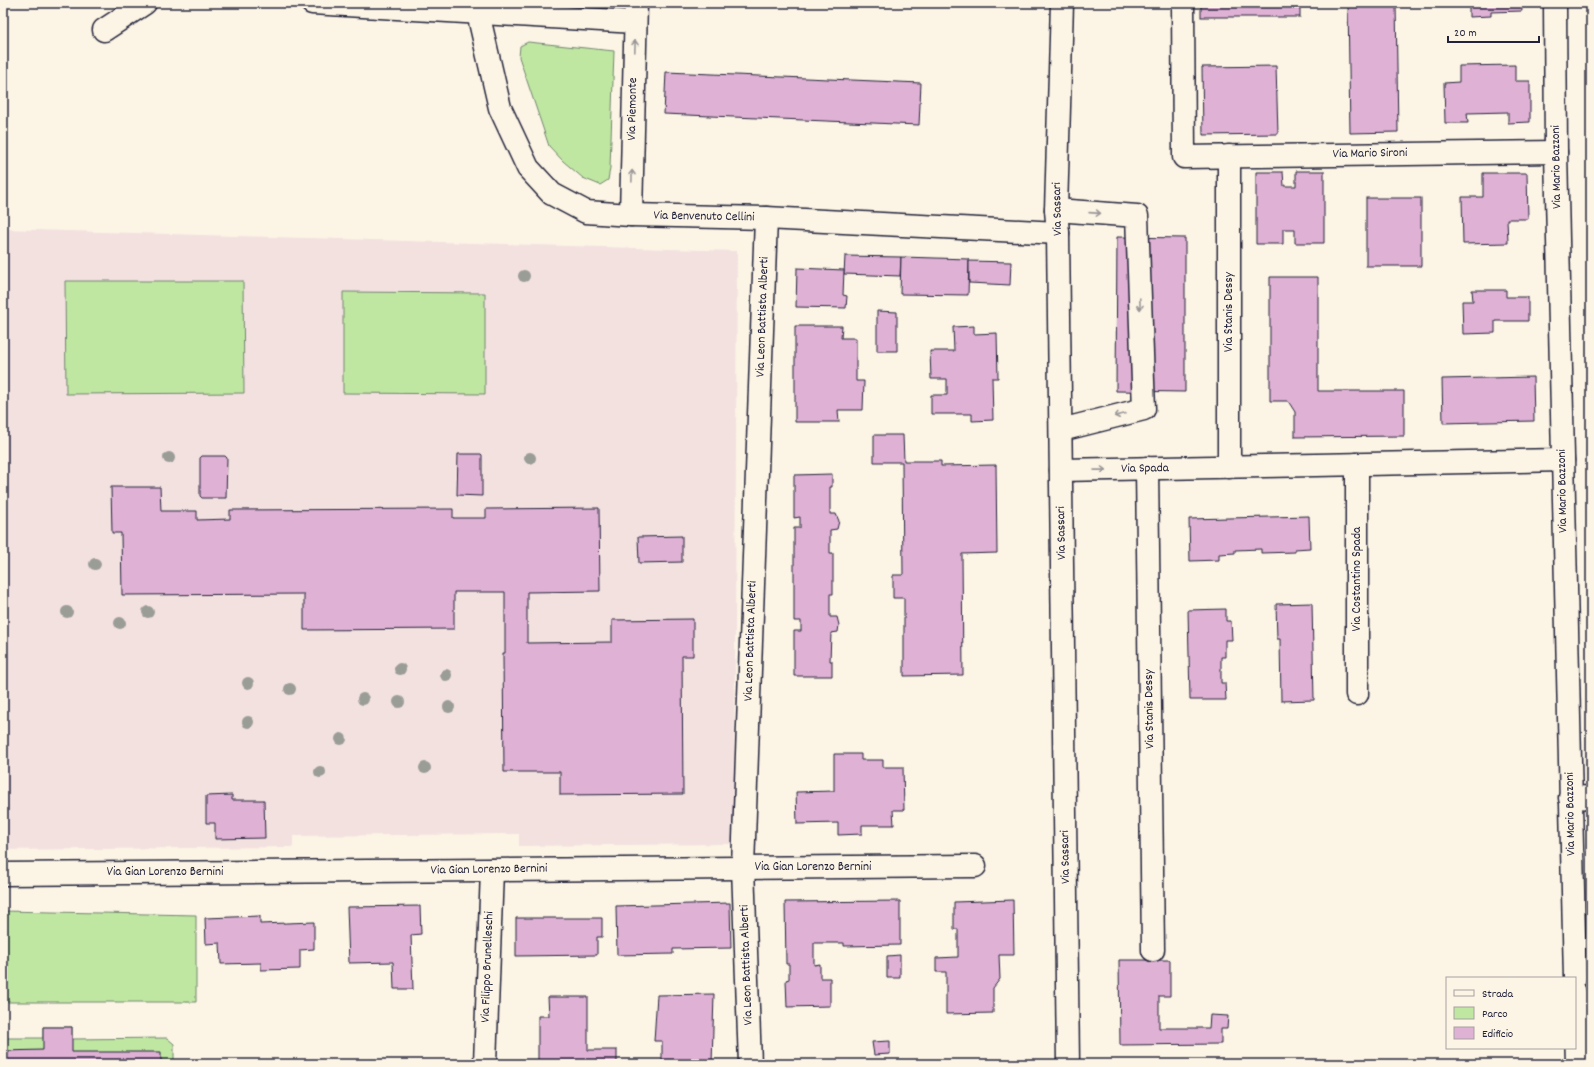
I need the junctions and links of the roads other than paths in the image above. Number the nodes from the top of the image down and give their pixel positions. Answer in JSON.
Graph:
{"nodes":[{"id":1,"x":144,"y":3,"type":"edge"},
{"id":2,"x":312,"y":3,"type":"edge"},
{"id":3,"x":1062,"y":3,"type":"edge"},
{"id":4,"x":1183,"y":3,"type":"edge"},
{"id":5,"x":1556,"y":3,"type":"edge"},
{"id":6,"x":636,"y":12,"type":"edge"},
{"id":7,"x":478,"y":13,"type":"junction"},
{"id":8,"x":104,"y":30,"type":"dead end"},
{"id":9,"x":1556,"y":152,"type":"junction"},
{"id":10,"x":1229,"y":156,"type":"junction"},
{"id":11,"x":1056,"y":210,"type":"junction"},
{"id":12,"x":631,"y":215,"type":"junction"},
{"id":13,"x":766,"y":218,"type":"junction"},
{"id":14,"x":1058,"y":233,"type":"junction"},
{"id":15,"x":1061,"y":430,"type":"junction"},
{"id":16,"x":1563,"y":460,"type":"junction"},
{"id":17,"x":1357,"y":464,"type":"junction"},
{"id":18,"x":1229,"y":467,"type":"junction"},
{"id":19,"x":1147,"y":468,"type":"junction"},
{"id":20,"x":1061,"y":470,"type":"junction"},
{"id":21,"x":1357,"y":694,"type":"dead end"},
{"id":22,"x":1581,"y":798,"type":"edge"},
{"id":23,"x":975,"y":866,"type":"dead end"},
{"id":24,"x":743,"y":867,"type":"junction"},
{"id":25,"x":492,"y":870,"type":"junction"},
{"id":26,"x":3,"y":874,"type":"edge"},
{"id":27,"x":1153,"y":950,"type":"dead end"},
{"id":28,"x":1575,"y":977,"type":"edge"},
{"id":29,"x":1576,"y":1028,"type":"edge"},
{"id":30,"x":485,"y":1064,"type":"edge"},
{"id":31,"x":750,"y":1064,"type":"edge"},
{"id":32,"x":1068,"y":1064,"type":"edge"},
{"id":33,"x":1577,"y":1064,"type":"edge"}],
"edges":[{"from":1,"to":8,"type":"street"},
{"from":2,"to":7,"type":"street"},
{"from":3,"to":11,"type":"street","name":"Via Sassari"},
{"from":4,"to":10,"type":"street","name":"Via Mario Sironi"},
{"from":5,"to":9,"type":"street","name":"Via Mario Bazzoni"},
{"from":6,"to":7,"type":"street"},
{"from":12,"to":6,"type":"street","name":"Via Piemonte","one_way":true},
{"from":7,"to":12,"type":"street","name":"Via Benvenuto Cellini"},
{"from":9,"to":10,"type":"street","name":"Via Mario Sironi"},
{"from":9,"to":16,"type":"street","name":"Via Mario Bazzoni"},
{"from":10,"to":18,"type":"street","name":"Via Stanis Dessy"},
{"from":11,"to":14,"type":"street","name":"Via Sassari"},
{"from":11,"to":15,"type":"street","one_way":true},
{"from":12,"to":13,"type":"street","name":"Via Benvenuto Cellini"},
{"from":13,"to":14,"type":"street","name":"Via Benvenuto Cellini"},
{"from":13,"to":24,"type":"street","name":"Via Leon Battista Alberti"},
{"from":14,"to":15,"type":"street","name":"Via Sassari"},
{"from":15,"to":20,"type":"street","name":"Via Sassari"},
{"from":16,"to":17,"type":"street"},
{"from":16,"to":22,"type":"street","name":"Via Mario Bazzoni"},
{"from":17,"to":18,"type":"street"},
{"from":17,"to":21,"type":"street","name":"Via Costantino Spada"},
{"from":18,"to":19,"type":"street","name":"Via Spada"},
{"from":20,"to":19,"type":"street","name":"Via Spada","one_way":true},
{"from":19,"to":27,"type":"street","name":"Via Stanis Dessy"},
{"from":20,"to":32,"type":"street","name":"Via Sassari"},
{"from":22,"to":28,"type":"street","name":"Via Mario Bazzoni"},
{"from":23,"to":24,"type":"street","name":"Via Gian Lorenzo Bernini"},
{"from":24,"to":25,"type":"street","name":"Via Gian Lorenzo Bernini"},
{"from":24,"to":31,"type":"street","name":"Via Leon Battista Alberti"},
{"from":25,"to":26,"type":"street","name":"Via Gian Lorenzo Bernini"},
{"from":25,"to":30,"type":"street","name":"Via Filippo Brunelleschi"},
{"from":29,"to":33,"type":"street"}]}
